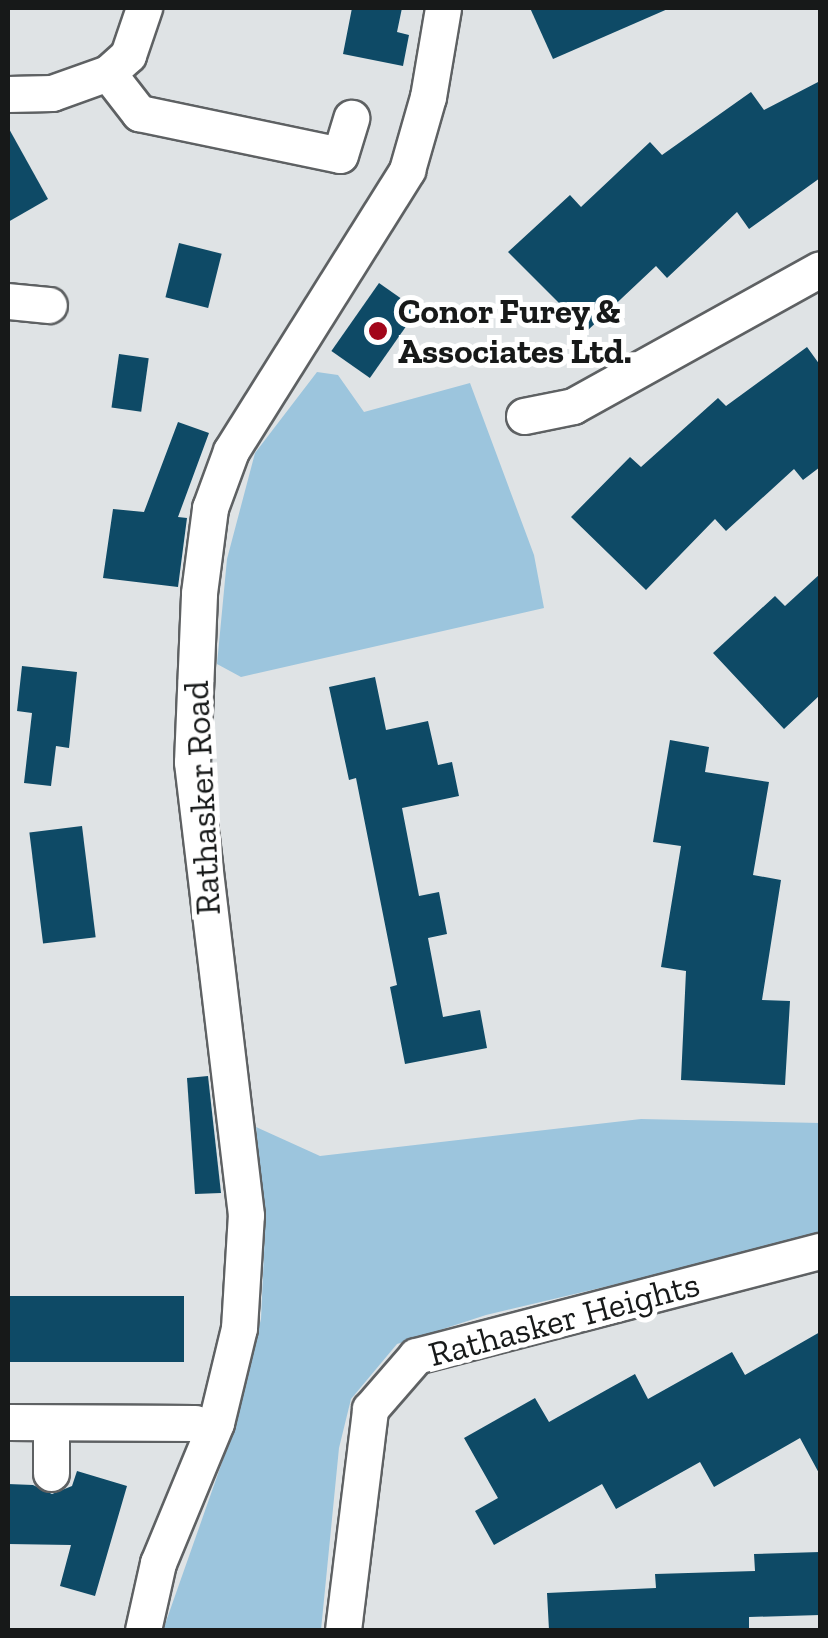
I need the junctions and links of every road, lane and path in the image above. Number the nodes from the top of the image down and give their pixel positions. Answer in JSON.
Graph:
{"nodes":[{"id":1,"x":144,"y":8,"type":"edge"},
{"id":2,"x":444,"y":8,"type":"edge"},
{"id":3,"x":108,"y":73,"type":"junction"},
{"id":4,"x":8,"y":94,"type":"edge"},
{"id":5,"x":351,"y":118,"type":"dead end"},
{"id":6,"x":820,"y":269,"type":"edge"},
{"id":7,"x":8,"y":301,"type":"edge"},
{"id":8,"x":49,"y":306,"type":"dead end"},
{"id":9,"x":524,"y":416,"type":"dead end"},
{"id":10,"x":820,"y":1251,"type":"edge"},
{"id":11,"x":8,"y":1422,"type":"edge"},
{"id":12,"x":51,"y":1422,"type":"junction"},
{"id":13,"x":195,"y":1423,"type":"dead end"},
{"id":14,"x":51,"y":1473,"type":"dead end"},
{"id":15,"x":143,"y":1630,"type":"edge"},
{"id":16,"x":344,"y":1630,"type":"edge"}],
"edges":[{"from":1,"to":3,"type":"street"},
{"from":2,"to":15,"type":"street","name":"Rathasker Road"},
{"from":3,"to":4,"type":"street"},
{"from":3,"to":5,"type":"street"},
{"from":6,"to":9,"type":"street"},
{"from":7,"to":8,"type":"street"},
{"from":10,"to":16,"type":"street","name":"Rathasker Heights"},
{"from":11,"to":12,"type":"street"},
{"from":12,"to":13,"type":"street"},
{"from":12,"to":14,"type":"street"}]}
